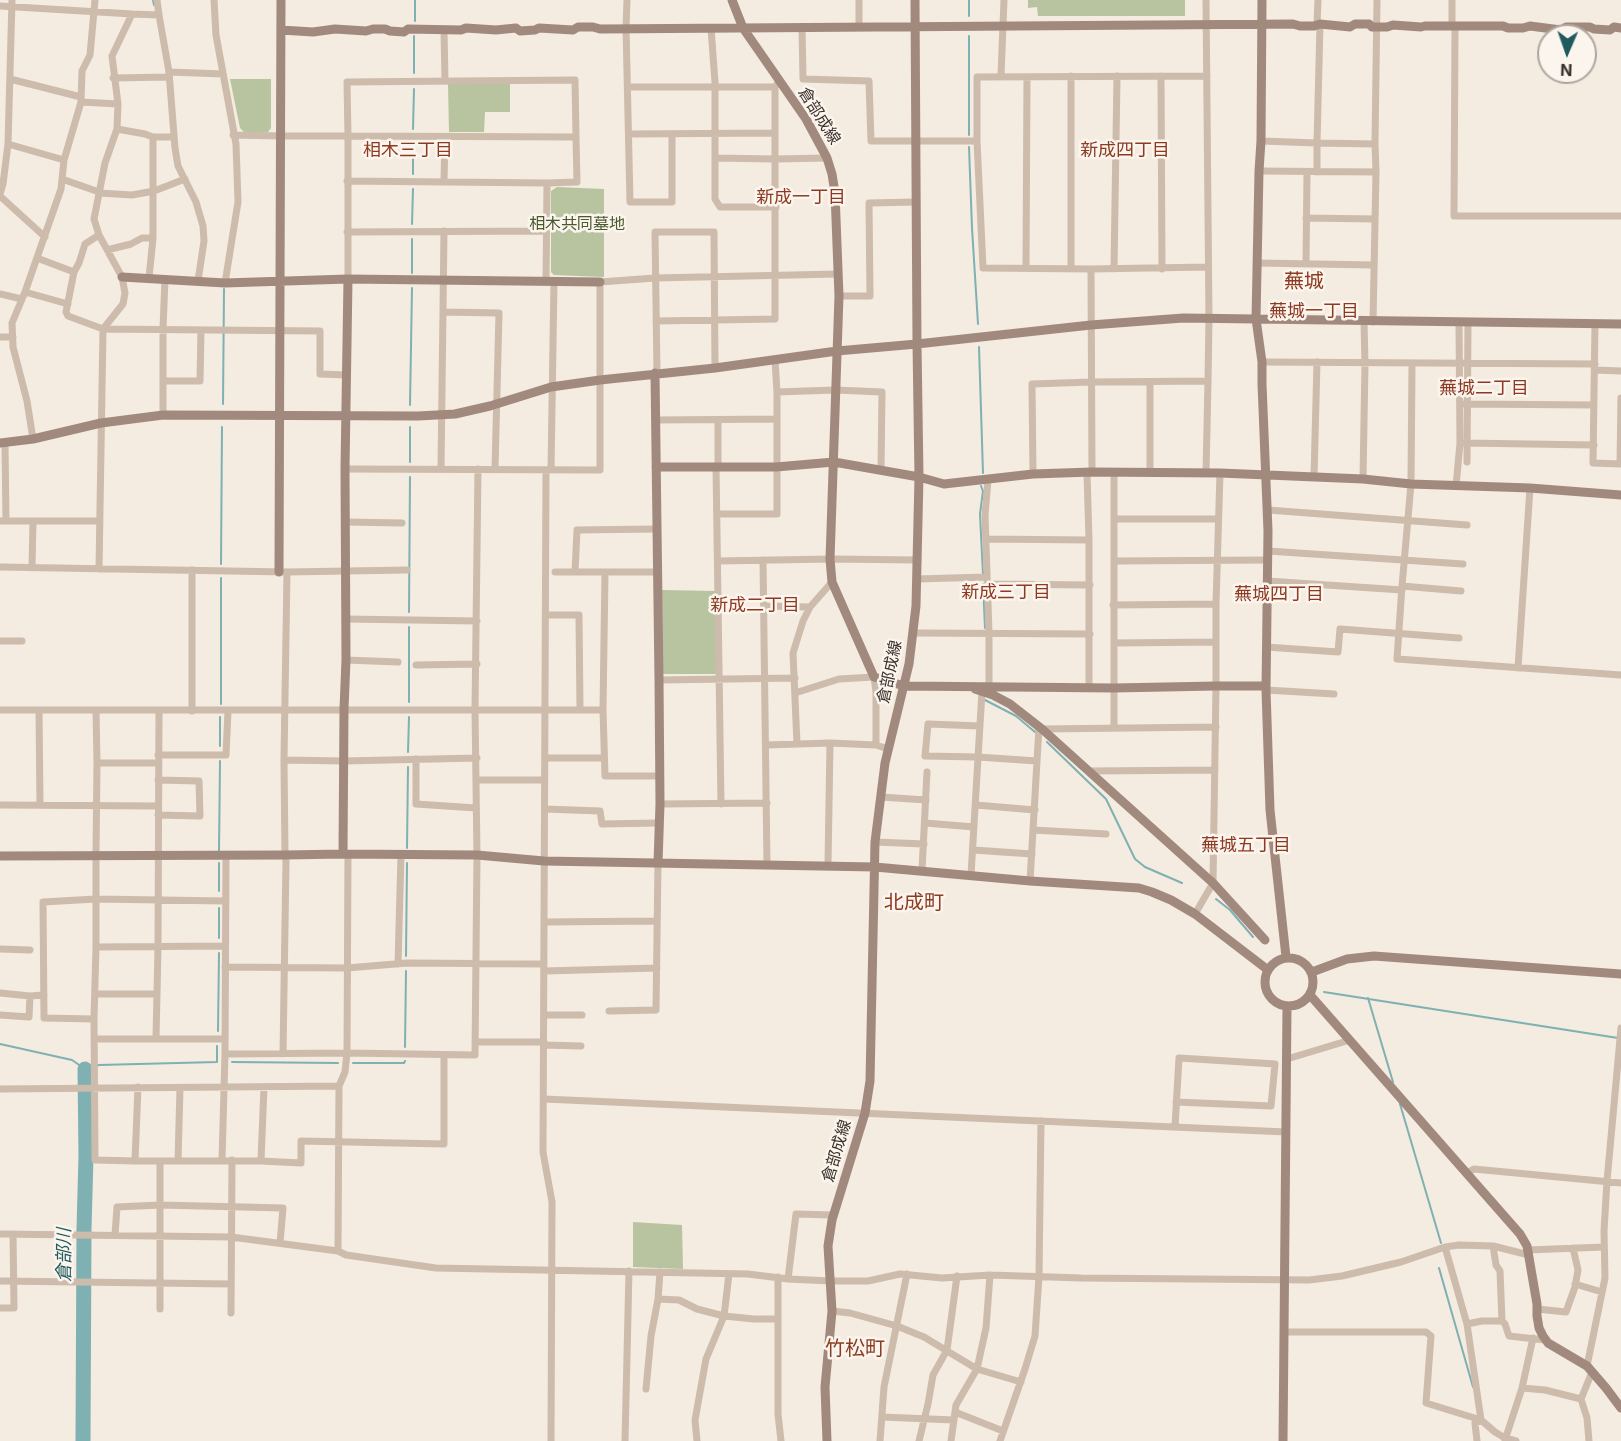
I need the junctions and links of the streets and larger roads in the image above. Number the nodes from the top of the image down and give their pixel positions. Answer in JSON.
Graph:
{"nodes":[{"id":1,"x":95,"y":0,"type":"edge"},
{"id":2,"x":157,"y":0,"type":"edge"},
{"id":3,"x":214,"y":0,"type":"edge"},
{"id":4,"x":281,"y":0,"type":"edge"},
{"id":5,"x":627,"y":0,"type":"edge"},
{"id":6,"x":732,"y":0,"type":"edge"},
{"id":7,"x":859,"y":0,"type":"edge"},
{"id":8,"x":915,"y":0,"type":"edge"},
{"id":9,"x":1004,"y":0,"type":"edge"},
{"id":10,"x":1206,"y":0,"type":"edge"},
{"id":11,"x":1262,"y":0,"type":"edge"},
{"id":12,"x":1318,"y":0,"type":"edge"},
{"id":13,"x":1377,"y":0,"type":"edge"},
{"id":14,"x":1452,"y":0,"type":"edge"},
{"id":15,"x":12,"y":4,"type":"edge"},
{"id":16,"x":0,"y":6,"type":"edge"},
{"id":17,"x":94,"y":12,"type":"junction"},
{"id":18,"x":132,"y":14,"type":"junction"},
{"id":19,"x":159,"y":15,"type":"junction"},
{"id":20,"x":1319,"y":24,"type":"junction"},
{"id":21,"x":1206,"y":25,"type":"junction"},
{"id":22,"x":1262,"y":25,"type":"junction"},
{"id":23,"x":1003,"y":26,"type":"junction"},
{"id":24,"x":860,"y":27,"type":"junction"},
{"id":25,"x":915,"y":27,"type":"junction"},
{"id":26,"x":1377,"y":27,"type":"junction"},
{"id":27,"x":1454,"y":27,"type":"junction"},
{"id":28,"x":1621,"y":27,"type":"edge"},
{"id":29,"x":626,"y":28,"type":"junction"},
{"id":30,"x":711,"y":28,"type":"junction"},
{"id":31,"x":743,"y":28,"type":"junction"},
{"id":32,"x":802,"y":28,"type":"junction"},
{"id":33,"x":281,"y":30,"type":"junction"},
{"id":34,"x":444,"y":30,"type":"junction"},
{"id":35,"x":169,"y":74,"type":"junction"},
{"id":36,"x":223,"y":74,"type":"junction"},
{"id":37,"x":1001,"y":76,"type":"junction"},
{"id":38,"x":1071,"y":76,"type":"junction"},
{"id":39,"x":1117,"y":76,"type":"junction"},
{"id":40,"x":1161,"y":76,"type":"junction"},
{"id":41,"x":1207,"y":76,"type":"junction"},
{"id":42,"x":1027,"y":77,"type":"junction"},
{"id":43,"x":113,"y":78,"type":"junction"},
{"id":44,"x":10,"y":79,"type":"junction"},
{"id":45,"x":444,"y":81,"type":"junction"},
{"id":46,"x":777,"y":84,"type":"junction"},
{"id":47,"x":628,"y":87,"type":"junction"},
{"id":48,"x":715,"y":87,"type":"junction"},
{"id":49,"x":81,"y":99,"type":"junction"},
{"id":50,"x":118,"y":104,"type":"junction"},
{"id":51,"x":0,"y":123,"type":"edge"},
{"id":52,"x":9,"y":124,"type":"junction"},
{"id":53,"x":117,"y":129,"type":"junction"},
{"id":54,"x":775,"y":133,"type":"junction"},
{"id":55,"x":629,"y":134,"type":"junction"},
{"id":56,"x":672,"y":134,"type":"junction"},
{"id":57,"x":716,"y":134,"type":"junction"},
{"id":58,"x":233,"y":135,"type":"junction"},
{"id":59,"x":282,"y":136,"type":"junction"},
{"id":60,"x":348,"y":136,"type":"junction"},
{"id":61,"x":153,"y":137,"type":"junction"},
{"id":62,"x":174,"y":137,"type":"junction"},
{"id":63,"x":445,"y":137,"type":"junction"},
{"id":64,"x":576,"y":137,"type":"junction"},
{"id":65,"x":915,"y":141,"type":"junction"},
{"id":66,"x":977,"y":141,"type":"junction"},
{"id":67,"x":1261,"y":141,"type":"junction"},
{"id":68,"x":1317,"y":143,"type":"junction"},
{"id":69,"x":8,"y":144,"type":"junction"},
{"id":70,"x":1375,"y":144,"type":"junction"},
{"id":71,"x":716,"y":158,"type":"junction"},
{"id":72,"x":827,"y":158,"type":"junction"},
{"id":73,"x":775,"y":159,"type":"junction"},
{"id":74,"x":64,"y":160,"type":"junction"},
{"id":75,"x":1259,"y":171,"type":"junction"},
{"id":76,"x":1307,"y":172,"type":"junction"},
{"id":77,"x":1317,"y":172,"type":"junction"},
{"id":78,"x":1376,"y":172,"type":"junction"},
{"id":79,"x":62,"y":179,"type":"junction"},
{"id":80,"x":185,"y":180,"type":"junction"},
{"id":81,"x":347,"y":181,"type":"junction"},
{"id":82,"x":444,"y":182,"type":"junction"},
{"id":83,"x":547,"y":183,"type":"junction"},
{"id":84,"x":154,"y":191,"type":"junction"},
{"id":85,"x":99,"y":192,"type":"junction"},
{"id":86,"x":0,"y":195,"type":"edge"},
{"id":87,"x":916,"y":202,"type":"junction"},
{"id":88,"x":776,"y":207,"type":"junction"},
{"id":89,"x":1621,"y":216,"type":"edge"},
{"id":90,"x":1306,"y":218,"type":"junction"},
{"id":91,"x":1375,"y":219,"type":"junction"},
{"id":92,"x":444,"y":231,"type":"junction"},
{"id":93,"x":546,"y":231,"type":"junction"},
{"id":94,"x":347,"y":232,"type":"junction"},
{"id":95,"x":99,"y":235,"type":"junction"},
{"id":96,"x":45,"y":237,"type":"junction"},
{"id":97,"x":153,"y":238,"type":"junction"},
{"id":98,"x":107,"y":250,"type":"junction"},
{"id":99,"x":37,"y":258,"type":"junction"},
{"id":100,"x":1257,"y":263,"type":"junction"},
{"id":101,"x":1306,"y":264,"type":"junction"},
{"id":102,"x":1374,"y":265,"type":"junction"},
{"id":103,"x":1208,"y":267,"type":"junction"},
{"id":104,"x":1026,"y":268,"type":"junction"},
{"id":105,"x":1071,"y":269,"type":"junction"},
{"id":106,"x":1091,"y":269,"type":"junction"},
{"id":107,"x":1114,"y":269,"type":"junction"},
{"id":108,"x":1162,"y":269,"type":"junction"},
{"id":109,"x":74,"y":272,"type":"junction"},
{"id":110,"x":838,"y":274,"type":"junction"},
{"id":111,"x":775,"y":276,"type":"junction"},
{"id":112,"x":122,"y":277,"type":"junction"},
{"id":113,"x":715,"y":277,"type":"junction"},
{"id":114,"x":149,"y":278,"type":"junction"},
{"id":115,"x":655,"y":278,"type":"junction"},
{"id":116,"x":165,"y":279,"type":"junction"},
{"id":117,"x":348,"y":279,"type":"junction"},
{"id":118,"x":443,"y":280,"type":"junction"},
{"id":119,"x":198,"y":281,"type":"junction"},
{"id":120,"x":280,"y":281,"type":"junction"},
{"id":121,"x":550,"y":281,"type":"junction"},
{"id":122,"x":600,"y":282,"type":"junction"},
{"id":123,"x":225,"y":283,"type":"junction"},
{"id":124,"x":0,"y":294,"type":"edge"},
{"id":125,"x":24,"y":295,"type":"junction"},
{"id":126,"x":839,"y":296,"type":"junction"},
{"id":127,"x":68,"y":304,"type":"junction"},
{"id":128,"x":443,"y":312,"type":"junction"},
{"id":129,"x":1209,"y":319,"type":"junction"},
{"id":130,"x":715,"y":320,"type":"junction"},
{"id":131,"x":1256,"y":320,"type":"junction"},
{"id":132,"x":656,"y":321,"type":"junction"},
{"id":133,"x":1368,"y":322,"type":"junction"},
{"id":134,"x":1463,"y":323,"type":"junction"},
{"id":135,"x":1595,"y":324,"type":"junction"},
{"id":136,"x":1621,"y":324,"type":"edge"},
{"id":137,"x":1091,"y":325,"type":"junction"},
{"id":138,"x":103,"y":329,"type":"junction"},
{"id":139,"x":163,"y":329,"type":"junction"},
{"id":140,"x":201,"y":330,"type":"junction"},
{"id":141,"x":279,"y":330,"type":"junction"},
{"id":142,"x":0,"y":337,"type":"edge"},
{"id":143,"x":13,"y":338,"type":"junction"},
{"id":144,"x":917,"y":344,"type":"junction"},
{"id":145,"x":837,"y":351,"type":"junction"},
{"id":146,"x":775,"y":360,"type":"junction"},
{"id":147,"x":1262,"y":362,"type":"junction"},
{"id":148,"x":1317,"y":362,"type":"junction"},
{"id":149,"x":1412,"y":363,"type":"junction"},
{"id":150,"x":1365,"y":364,"type":"junction"},
{"id":151,"x":1458,"y":364,"type":"junction"},
{"id":152,"x":1468,"y":364,"type":"junction"},
{"id":153,"x":1595,"y":367,"type":"junction"},
{"id":154,"x":715,"y":368,"type":"junction"},
{"id":155,"x":1621,"y":371,"type":"edge"},
{"id":156,"x":656,"y":373,"type":"junction"},
{"id":157,"x":347,"y":375,"type":"junction"},
{"id":158,"x":600,"y":380,"type":"junction"},
{"id":159,"x":163,"y":381,"type":"junction"},
{"id":160,"x":1208,"y":381,"type":"junction"},
{"id":161,"x":1091,"y":382,"type":"junction"},
{"id":162,"x":1150,"y":382,"type":"junction"},
{"id":163,"x":552,"y":387,"type":"junction"},
{"id":164,"x":835,"y":390,"type":"junction"},
{"id":165,"x":777,"y":392,"type":"junction"},
{"id":166,"x":1621,"y":398,"type":"edge"},
{"id":167,"x":497,"y":404,"type":"junction"},
{"id":168,"x":1464,"y":404,"type":"junction"},
{"id":169,"x":1593,"y":405,"type":"junction"},
{"id":170,"x":279,"y":414,"type":"junction"},
{"id":171,"x":163,"y":415,"type":"junction"},
{"id":172,"x":346,"y":415,"type":"junction"},
{"id":173,"x":442,"y":415,"type":"junction"},
{"id":174,"x":777,"y":419,"type":"junction"},
{"id":175,"x":656,"y":420,"type":"junction"},
{"id":176,"x":718,"y":420,"type":"junction"},
{"id":177,"x":101,"y":423,"type":"junction"},
{"id":178,"x":33,"y":439,"type":"junction"},
{"id":179,"x":3,"y":443,"type":"edge"},
{"id":180,"x":1464,"y":443,"type":"junction"},
{"id":181,"x":1594,"y":445,"type":"junction"},
{"id":182,"x":834,"y":462,"type":"junction"},
{"id":183,"x":1467,"y":462,"type":"dead end"},
{"id":184,"x":1621,"y":464,"type":"edge"},
{"id":185,"x":717,"y":466,"type":"junction"},
{"id":186,"x":776,"y":466,"type":"junction"},
{"id":187,"x":656,"y":467,"type":"junction"},
{"id":188,"x":345,"y":469,"type":"junction"},
{"id":189,"x":441,"y":469,"type":"junction"},
{"id":190,"x":478,"y":469,"type":"junction"},
{"id":191,"x":495,"y":469,"type":"junction"},
{"id":192,"x":549,"y":470,"type":"junction"},
{"id":193,"x":881,"y":470,"type":"junction"},
{"id":194,"x":1089,"y":472,"type":"junction"},
{"id":195,"x":1114,"y":472,"type":"junction"},
{"id":196,"x":1150,"y":472,"type":"junction"},
{"id":197,"x":1206,"y":473,"type":"junction"},
{"id":198,"x":1220,"y":473,"type":"junction"},
{"id":199,"x":1033,"y":474,"type":"junction"},
{"id":200,"x":1266,"y":476,"type":"junction"},
{"id":201,"x":919,"y":477,"type":"junction"},
{"id":202,"x":1314,"y":477,"type":"junction"},
{"id":203,"x":1363,"y":479,"type":"junction"},
{"id":204,"x":988,"y":480,"type":"junction"},
{"id":205,"x":1411,"y":484,"type":"junction"},
{"id":206,"x":1456,"y":486,"type":"junction"},
{"id":207,"x":1530,"y":488,"type":"junction"},
{"id":208,"x":1621,"y":495,"type":"edge"},
{"id":209,"x":1268,"y":510,"type":"junction"},
{"id":210,"x":718,"y":514,"type":"junction"},
{"id":211,"x":1114,"y":519,"type":"junction"},
{"id":212,"x":1218,"y":519,"type":"junction"},
{"id":213,"x":1408,"y":520,"type":"junction"},
{"id":214,"x":3,"y":521,"type":"edge"},
{"id":215,"x":33,"y":521,"type":"junction"},
{"id":216,"x":99,"y":521,"type":"junction"},
{"id":217,"x":346,"y":522,"type":"junction"},
{"id":218,"x":402,"y":523,"type":"dead end"},
{"id":219,"x":1467,"y":525,"type":"dead end"},
{"id":220,"x":656,"y":529,"type":"junction"},
{"id":221,"x":986,"y":539,"type":"junction"},
{"id":222,"x":1089,"y":540,"type":"junction"},
{"id":223,"x":1268,"y":556,"type":"junction"},
{"id":224,"x":830,"y":559,"type":"junction"},
{"id":225,"x":763,"y":560,"type":"junction"},
{"id":226,"x":918,"y":560,"type":"junction"},
{"id":227,"x":718,"y":561,"type":"junction"},
{"id":228,"x":1114,"y":561,"type":"junction"},
{"id":229,"x":1217,"y":561,"type":"junction"},
{"id":230,"x":1404,"y":561,"type":"junction"},
{"id":231,"x":1463,"y":564,"type":"dead end"},
{"id":232,"x":0,"y":567,"type":"edge"},
{"id":233,"x":32,"y":568,"type":"junction"},
{"id":234,"x":99,"y":569,"type":"junction"},
{"id":235,"x":192,"y":570,"type":"junction"},
{"id":236,"x":407,"y":570,"type":"dead end"},
{"id":237,"x":346,"y":571,"type":"junction"},
{"id":238,"x":283,"y":572,"type":"junction"},
{"id":239,"x":555,"y":572,"type":"dead end"},
{"id":240,"x":575,"y":572,"type":"junction"},
{"id":241,"x":657,"y":572,"type":"junction"},
{"id":242,"x":605,"y":573,"type":"junction"},
{"id":243,"x":917,"y":579,"type":"junction"},
{"id":244,"x":987,"y":580,"type":"junction"},
{"id":245,"x":1267,"y":581,"type":"junction"},
{"id":246,"x":832,"y":582,"type":"junction"},
{"id":247,"x":1090,"y":585,"type":"junction"},
{"id":248,"x":1402,"y":588,"type":"junction"},
{"id":249,"x":1461,"y":591,"type":"dead end"},
{"id":250,"x":1216,"y":604,"type":"junction"},
{"id":251,"x":1113,"y":605,"type":"junction"},
{"id":252,"x":764,"y":606,"type":"junction"},
{"id":253,"x":810,"y":607,"type":"junction"},
{"id":254,"x":546,"y":615,"type":"junction"},
{"id":255,"x":346,"y":619,"type":"junction"},
{"id":256,"x":477,"y":621,"type":"junction"},
{"id":257,"x":914,"y":633,"type":"junction"},
{"id":258,"x":989,"y":633,"type":"junction"},
{"id":259,"x":1399,"y":633,"type":"junction"},
{"id":260,"x":1090,"y":634,"type":"junction"},
{"id":261,"x":1459,"y":638,"type":"dead end"},
{"id":262,"x":0,"y":641,"type":"edge"},
{"id":263,"x":22,"y":641,"type":"dead end"},
{"id":264,"x":1216,"y":642,"type":"junction"},
{"id":265,"x":1114,"y":643,"type":"junction"},
{"id":266,"x":1266,"y":647,"type":"junction"},
{"id":267,"x":346,"y":660,"type":"junction"},
{"id":268,"x":398,"y":662,"type":"dead end"},
{"id":269,"x":477,"y":664,"type":"junction"},
{"id":270,"x":416,"y":665,"type":"dead end"},
{"id":271,"x":1518,"y":668,"type":"junction"},
{"id":272,"x":1621,"y":675,"type":"edge"},
{"id":273,"x":874,"y":677,"type":"junction"},
{"id":274,"x":765,"y":678,"type":"junction"},
{"id":275,"x":795,"y":678,"type":"junction"},
{"id":276,"x":720,"y":679,"type":"junction"},
{"id":277,"x":659,"y":680,"type":"junction"},
{"id":278,"x":904,"y":686,"type":"junction"},
{"id":279,"x":1216,"y":686,"type":"junction"},
{"id":280,"x":1089,"y":688,"type":"junction"},
{"id":281,"x":1114,"y":688,"type":"junction"},
{"id":282,"x":1266,"y":688,"type":"junction"},
{"id":283,"x":986,"y":689,"type":"junction"},
{"id":284,"x":795,"y":693,"type":"junction"},
{"id":285,"x":1334,"y":694,"type":"dead end"},
{"id":286,"x":344,"y":709,"type":"junction"},
{"id":287,"x":0,"y":710,"type":"edge"},
{"id":288,"x":39,"y":710,"type":"junction"},
{"id":289,"x":96,"y":710,"type":"junction"},
{"id":290,"x":285,"y":710,"type":"junction"},
{"id":291,"x":476,"y":710,"type":"junction"},
{"id":292,"x":580,"y":710,"type":"junction"},
{"id":293,"x":603,"y":710,"type":"junction"},
{"id":294,"x":159,"y":711,"type":"junction"},
{"id":295,"x":192,"y":711,"type":"junction"},
{"id":296,"x":228,"y":711,"type":"junction"},
{"id":297,"x":545,"y":711,"type":"junction"},
{"id":298,"x":980,"y":726,"type":"junction"},
{"id":299,"x":1216,"y":727,"type":"junction"},
{"id":300,"x":1041,"y":728,"type":"junction"},
{"id":301,"x":1114,"y":728,"type":"junction"},
{"id":302,"x":830,"y":743,"type":"junction"},
{"id":303,"x":797,"y":744,"type":"junction"},
{"id":304,"x":766,"y":745,"type":"junction"},
{"id":305,"x":876,"y":745,"type":"junction"},
{"id":306,"x":888,"y":749,"type":"junction"},
{"id":307,"x":978,"y":757,"type":"junction"},
{"id":308,"x":477,"y":758,"type":"junction"},
{"id":309,"x":545,"y":758,"type":"junction"},
{"id":310,"x":604,"y":758,"type":"junction"},
{"id":311,"x":158,"y":759,"type":"junction"},
{"id":312,"x":416,"y":759,"type":"junction"},
{"id":313,"x":284,"y":760,"type":"junction"},
{"id":314,"x":344,"y":760,"type":"junction"},
{"id":315,"x":1037,"y":761,"type":"junction"},
{"id":316,"x":97,"y":763,"type":"junction"},
{"id":317,"x":1215,"y":770,"type":"junction"},
{"id":318,"x":1088,"y":771,"type":"junction"},
{"id":319,"x":927,"y":772,"type":"dead end"},
{"id":320,"x":659,"y":776,"type":"junction"},
{"id":321,"x":158,"y":780,"type":"junction"},
{"id":322,"x":477,"y":780,"type":"junction"},
{"id":323,"x":544,"y":780,"type":"junction"},
{"id":324,"x":880,"y":797,"type":"junction"},
{"id":325,"x":926,"y":800,"type":"junction"},
{"id":326,"x":767,"y":803,"type":"junction"},
{"id":327,"x":660,"y":804,"type":"junction"},
{"id":328,"x":721,"y":804,"type":"junction"},
{"id":329,"x":0,"y":805,"type":"edge"},
{"id":330,"x":39,"y":805,"type":"junction"},
{"id":331,"x":97,"y":805,"type":"junction"},
{"id":332,"x":975,"y":805,"type":"junction"},
{"id":333,"x":158,"y":806,"type":"junction"},
{"id":334,"x":476,"y":808,"type":"junction"},
{"id":335,"x":545,"y":809,"type":"junction"},
{"id":336,"x":1035,"y":810,"type":"junction"},
{"id":337,"x":158,"y":815,"type":"junction"},
{"id":338,"x":659,"y":823,"type":"junction"},
{"id":339,"x":925,"y":823,"type":"junction"},
{"id":340,"x":974,"y":827,"type":"junction"},
{"id":341,"x":1033,"y":830,"type":"junction"},
{"id":342,"x":1106,"y":834,"type":"dead end"},
{"id":343,"x":875,"y":842,"type":"junction"},
{"id":344,"x":924,"y":844,"type":"junction"},
{"id":345,"x":973,"y":850,"type":"junction"},
{"id":346,"x":346,"y":854,"type":"junction"},
{"id":347,"x":401,"y":854,"type":"junction"},
{"id":348,"x":1032,"y":854,"type":"junction"},
{"id":349,"x":96,"y":855,"type":"junction"},
{"id":350,"x":158,"y":855,"type":"junction"},
{"id":351,"x":226,"y":855,"type":"junction"},
{"id":352,"x":285,"y":855,"type":"junction"},
{"id":353,"x":477,"y":855,"type":"junction"},
{"id":354,"x":0,"y":856,"type":"edge"},
{"id":355,"x":544,"y":861,"type":"junction"},
{"id":356,"x":658,"y":863,"type":"junction"},
{"id":357,"x":768,"y":865,"type":"junction"},
{"id":358,"x":828,"y":865,"type":"junction"},
{"id":359,"x":875,"y":867,"type":"junction"},
{"id":360,"x":922,"y":870,"type":"junction"},
{"id":361,"x":971,"y":875,"type":"junction"},
{"id":362,"x":1030,"y":881,"type":"junction"},
{"id":363,"x":1213,"y":883,"type":"junction"},
{"id":364,"x":96,"y":899,"type":"junction"},
{"id":365,"x":158,"y":901,"type":"junction"},
{"id":366,"x":226,"y":901,"type":"junction"},
{"id":367,"x":1195,"y":914,"type":"junction"},
{"id":368,"x":657,"y":921,"type":"junction"},
{"id":369,"x":544,"y":922,"type":"junction"},
{"id":370,"x":1265,"y":940,"type":"dead end"},
{"id":371,"x":225,"y":946,"type":"junction"},
{"id":372,"x":96,"y":947,"type":"junction"},
{"id":373,"x":158,"y":948,"type":"junction"},
{"id":374,"x":0,"y":949,"type":"edge"},
{"id":375,"x":30,"y":950,"type":"dead end"},
{"id":376,"x":1286,"y":957,"type":"junction"},
{"id":377,"x":477,"y":963,"type":"junction"},
{"id":378,"x":398,"y":964,"type":"junction"},
{"id":379,"x":225,"y":967,"type":"junction"},
{"id":380,"x":544,"y":967,"type":"junction"},
{"id":381,"x":285,"y":968,"type":"junction"},
{"id":382,"x":347,"y":968,"type":"junction"},
{"id":383,"x":657,"y":968,"type":"junction"},
{"id":384,"x":1268,"y":970,"type":"junction"},
{"id":385,"x":1312,"y":972,"type":"junction"},
{"id":386,"x":1621,"y":974,"type":"edge"},
{"id":387,"x":0,"y":993,"type":"edge"},
{"id":388,"x":96,"y":994,"type":"junction"},
{"id":389,"x":157,"y":994,"type":"junction"},
{"id":390,"x":44,"y":995,"type":"junction"},
{"id":391,"x":1310,"y":995,"type":"junction"},
{"id":392,"x":30,"y":996,"type":"junction"},
{"id":393,"x":1287,"y":1006,"type":"junction"},
{"id":394,"x":609,"y":1011,"type":"dead end"},
{"id":395,"x":0,"y":1015,"type":"edge"},
{"id":396,"x":544,"y":1015,"type":"junction"},
{"id":397,"x":582,"y":1016,"type":"dead end"},
{"id":398,"x":93,"y":1019,"type":"junction"},
{"id":399,"x":1621,"y":1028,"type":"edge"},
{"id":400,"x":156,"y":1038,"type":"junction"},
{"id":401,"x":94,"y":1039,"type":"junction"},
{"id":402,"x":224,"y":1039,"type":"junction"},
{"id":403,"x":1620,"y":1039,"type":"edge"},
{"id":404,"x":1350,"y":1040,"type":"junction"},
{"id":405,"x":476,"y":1042,"type":"junction"},
{"id":406,"x":544,"y":1044,"type":"junction"},
{"id":407,"x":581,"y":1046,"type":"dead end"},
{"id":408,"x":347,"y":1053,"type":"junction"},
{"id":409,"x":225,"y":1054,"type":"junction"},
{"id":410,"x":283,"y":1054,"type":"junction"},
{"id":411,"x":444,"y":1054,"type":"junction"},
{"id":412,"x":1287,"y":1059,"type":"junction"},
{"id":413,"x":339,"y":1086,"type":"junction"},
{"id":414,"x":138,"y":1087,"type":"junction"},
{"id":415,"x":224,"y":1087,"type":"junction"},
{"id":416,"x":93,"y":1088,"type":"junction"},
{"id":417,"x":180,"y":1088,"type":"junction"},
{"id":418,"x":264,"y":1088,"type":"junction"},
{"id":419,"x":0,"y":1089,"type":"edge"},
{"id":420,"x":544,"y":1099,"type":"junction"},
{"id":421,"x":1176,"y":1102,"type":"junction"},
{"id":422,"x":865,"y":1113,"type":"junction"},
{"id":423,"x":1041,"y":1121,"type":"junction"},
{"id":424,"x":1175,"y":1127,"type":"junction"},
{"id":425,"x":1286,"y":1132,"type":"junction"},
{"id":426,"x":338,"y":1142,"type":"junction"},
{"id":427,"x":222,"y":1160,"type":"junction"},
{"id":428,"x":232,"y":1160,"type":"junction"},
{"id":429,"x":135,"y":1161,"type":"junction"},
{"id":430,"x":160,"y":1161,"type":"junction"},
{"id":431,"x":178,"y":1161,"type":"junction"},
{"id":432,"x":261,"y":1161,"type":"junction"},
{"id":433,"x":1467,"y":1173,"type":"junction"},
{"id":434,"x":1607,"y":1181,"type":"junction"},
{"id":435,"x":1621,"y":1183,"type":"edge"},
{"id":436,"x":160,"y":1205,"type":"junction"},
{"id":437,"x":232,"y":1207,"type":"junction"},
{"id":438,"x":833,"y":1215,"type":"junction"},
{"id":439,"x":0,"y":1234,"type":"edge"},
{"id":440,"x":13,"y":1234,"type":"junction"},
{"id":441,"x":115,"y":1234,"type":"junction"},
{"id":442,"x":160,"y":1235,"type":"junction"},
{"id":443,"x":231,"y":1237,"type":"junction"},
{"id":444,"x":280,"y":1243,"type":"junction"},
{"id":445,"x":1493,"y":1246,"type":"junction"},
{"id":446,"x":1445,"y":1247,"type":"junction"},
{"id":447,"x":1604,"y":1247,"type":"junction"},
{"id":448,"x":1573,"y":1248,"type":"junction"},
{"id":449,"x":338,"y":1251,"type":"junction"},
{"id":450,"x":1528,"y":1252,"type":"junction"},
{"id":451,"x":553,"y":1270,"type":"junction"},
{"id":452,"x":629,"y":1271,"type":"junction"},
{"id":453,"x":660,"y":1272,"type":"junction"},
{"id":454,"x":729,"y":1274,"type":"junction"},
{"id":455,"x":907,"y":1274,"type":"junction"},
{"id":456,"x":990,"y":1275,"type":"junction"},
{"id":457,"x":957,"y":1276,"type":"junction"},
{"id":458,"x":1039,"y":1276,"type":"junction"},
{"id":459,"x":778,"y":1277,"type":"junction"},
{"id":460,"x":788,"y":1279,"type":"junction"},
{"id":461,"x":1285,"y":1280,"type":"junction"},
{"id":462,"x":0,"y":1281,"type":"edge"},
{"id":463,"x":831,"y":1281,"type":"junction"},
{"id":464,"x":14,"y":1282,"type":"junction"},
{"id":465,"x":159,"y":1284,"type":"junction"},
{"id":466,"x":231,"y":1284,"type":"junction"},
{"id":467,"x":1575,"y":1284,"type":"junction"},
{"id":468,"x":1602,"y":1292,"type":"junction"},
{"id":469,"x":658,"y":1299,"type":"junction"},
{"id":470,"x":0,"y":1308,"type":"edge"},
{"id":471,"x":160,"y":1309,"type":"dead end"},
{"id":472,"x":1537,"y":1309,"type":"junction"},
{"id":473,"x":832,"y":1311,"type":"junction"},
{"id":474,"x":231,"y":1313,"type":"dead end"},
{"id":475,"x":724,"y":1316,"type":"junction"},
{"id":476,"x":777,"y":1319,"type":"junction"},
{"id":477,"x":1502,"y":1321,"type":"junction"},
{"id":478,"x":1467,"y":1324,"type":"junction"},
{"id":479,"x":897,"y":1326,"type":"junction"},
{"id":480,"x":1284,"y":1332,"type":"junction"},
{"id":481,"x":1533,"y":1338,"type":"junction"},
{"id":482,"x":1545,"y":1340,"type":"junction"},
{"id":483,"x":947,"y":1350,"type":"junction"},
{"id":484,"x":977,"y":1369,"type":"junction"},
{"id":485,"x":1589,"y":1369,"type":"junction"},
{"id":486,"x":1021,"y":1382,"type":"junction"},
{"id":487,"x":1522,"y":1388,"type":"junction"},
{"id":488,"x":646,"y":1389,"type":"dead end"},
{"id":489,"x":1581,"y":1400,"type":"junction"},
{"id":490,"x":1621,"y":1408,"type":"edge"},
{"id":491,"x":956,"y":1412,"type":"junction"},
{"id":492,"x":882,"y":1417,"type":"junction"},
{"id":493,"x":924,"y":1420,"type":"junction"},
{"id":494,"x":954,"y":1420,"type":"junction"},
{"id":495,"x":1481,"y":1420,"type":"junction"},
{"id":496,"x":1003,"y":1431,"type":"junction"},
{"id":497,"x":1505,"y":1439,"type":"edge"},
{"id":498,"x":551,"y":1441,"type":"edge"},
{"id":499,"x":556,"y":1441,"type":"edge"},
{"id":500,"x":626,"y":1441,"type":"edge"},
{"id":501,"x":697,"y":1441,"type":"edge"},
{"id":502,"x":781,"y":1441,"type":"edge"},
{"id":503,"x":827,"y":1441,"type":"edge"},
{"id":504,"x":880,"y":1441,"type":"edge"},
{"id":505,"x":919,"y":1441,"type":"edge"},
{"id":506,"x":951,"y":1441,"type":"edge"},
{"id":507,"x":1000,"y":1441,"type":"edge"},
{"id":508,"x":1282,"y":1441,"type":"edge"},
{"id":509,"x":1477,"y":1441,"type":"edge"},
{"id":510,"x":1516,"y":1441,"type":"edge"},
{"id":511,"x":1589,"y":1441,"type":"edge"}],
"edges":[{"from":1,"to":17,"type":"street"},
{"from":2,"to":19,"type":"street"},
{"from":3,"to":36,"type":"street"},
{"from":4,"to":33,"type":"street"},
{"from":5,"to":29,"type":"street"},
{"from":6,"to":31,"type":"street","name":"倉部成線"},
{"from":7,"to":24,"type":"street"},
{"from":8,"to":25,"type":"street","name":"倉部成線"},
{"from":9,"to":23,"type":"street"},
{"from":10,"to":21,"type":"street"},
{"from":11,"to":22,"type":"street"},
{"from":12,"to":20,"type":"street"},
{"from":13,"to":26,"type":"street"},
{"from":14,"to":27,"type":"street"},
{"from":15,"to":16,"type":"street"},
{"from":15,"to":17,"type":"street"},
{"from":15,"to":44,"type":"street"},
{"from":17,"to":18,"type":"street"},
{"from":17,"to":49,"type":"street"},
{"from":18,"to":19,"type":"street"},
{"from":18,"to":43,"type":"street"},
{"from":19,"to":35,"type":"street"},
{"from":20,"to":22,"type":"street"},
{"from":20,"to":26,"type":"street"},
{"from":20,"to":68,"type":"street"},
{"from":21,"to":22,"type":"street"},
{"from":21,"to":23,"type":"street"},
{"from":21,"to":41,"type":"street"},
{"from":22,"to":67,"type":"street"},
{"from":23,"to":25,"type":"street"},
{"from":23,"to":37,"type":"street"},
{"from":24,"to":25,"type":"street"},
{"from":24,"to":32,"type":"street"},
{"from":25,"to":65,"type":"street","name":"倉部成線"},
{"from":26,"to":27,"type":"street"},
{"from":26,"to":70,"type":"street"},
{"from":27,"to":28,"type":"street"},
{"from":27,"to":89,"type":"street"},
{"from":29,"to":30,"type":"street"},
{"from":29,"to":34,"type":"street"},
{"from":29,"to":47,"type":"street"},
{"from":30,"to":31,"type":"street"},
{"from":30,"to":48,"type":"street"},
{"from":31,"to":32,"type":"street"},
{"from":31,"to":46,"type":"street","name":"倉部成線"},
{"from":32,"to":65,"type":"street"},
{"from":33,"to":34,"type":"street"},
{"from":33,"to":59,"type":"street"},
{"from":34,"to":45,"type":"street"},
{"from":35,"to":36,"type":"street"},
{"from":35,"to":43,"type":"street"},
{"from":35,"to":62,"type":"street"},
{"from":36,"to":58,"type":"street"},
{"from":37,"to":42,"type":"street"},
{"from":37,"to":66,"type":"street"},
{"from":38,"to":39,"type":"street"},
{"from":38,"to":42,"type":"street"},
{"from":38,"to":105,"type":"street"},
{"from":39,"to":40,"type":"street"},
{"from":39,"to":107,"type":"street"},
{"from":40,"to":41,"type":"street"},
{"from":40,"to":108,"type":"street"},
{"from":41,"to":103,"type":"street"},
{"from":42,"to":104,"type":"street"},
{"from":43,"to":50,"type":"street"},
{"from":44,"to":49,"type":"street"},
{"from":44,"to":52,"type":"street"},
{"from":45,"to":60,"type":"street"},
{"from":45,"to":64,"type":"street"},
{"from":46,"to":48,"type":"street"},
{"from":46,"to":54,"type":"street"},
{"from":46,"to":72,"type":"street","name":"倉部成線"},
{"from":47,"to":48,"type":"street"},
{"from":47,"to":55,"type":"street"},
{"from":48,"to":57,"type":"street"},
{"from":49,"to":50,"type":"street"},
{"from":49,"to":74,"type":"street"},
{"from":50,"to":53,"type":"street"},
{"from":51,"to":52,"type":"street"},
{"from":52,"to":69,"type":"street"},
{"from":53,"to":61,"type":"street"},
{"from":53,"to":85,"type":"street"},
{"from":54,"to":57,"type":"street"},
{"from":54,"to":73,"type":"street"},
{"from":55,"to":56,"type":"street"},
{"from":55,"to":56,"type":"street"},
{"from":56,"to":57,"type":"street"},
{"from":57,"to":71,"type":"street"},
{"from":58,"to":59,"type":"street"},
{"from":58,"to":123,"type":"street"},
{"from":59,"to":60,"type":"street"},
{"from":59,"to":120,"type":"street"},
{"from":60,"to":63,"type":"street"},
{"from":60,"to":81,"type":"street"},
{"from":61,"to":62,"type":"street"},
{"from":61,"to":84,"type":"street"},
{"from":62,"to":80,"type":"street"},
{"from":63,"to":64,"type":"street"},
{"from":63,"to":82,"type":"street"},
{"from":64,"to":83,"type":"street"},
{"from":65,"to":66,"type":"street"},
{"from":65,"to":87,"type":"street","name":"倉部成線"},
{"from":66,"to":104,"type":"street"},
{"from":67,"to":68,"type":"street"},
{"from":67,"to":75,"type":"street"},
{"from":68,"to":70,"type":"street"},
{"from":68,"to":77,"type":"street"},
{"from":69,"to":74,"type":"street"},
{"from":69,"to":86,"type":"street"},
{"from":70,"to":78,"type":"street"},
{"from":71,"to":73,"type":"street"},
{"from":71,"to":88,"type":"street"},
{"from":72,"to":73,"type":"street"},
{"from":72,"to":110,"type":"street","name":"倉部成線"},
{"from":73,"to":88,"type":"street"},
{"from":74,"to":79,"type":"street"},
{"from":75,"to":76,"type":"street"},
{"from":75,"to":100,"type":"street"},
{"from":76,"to":77,"type":"street"},
{"from":76,"to":90,"type":"street"},
{"from":77,"to":78,"type":"street"},
{"from":78,"to":91,"type":"street"},
{"from":79,"to":85,"type":"street"},
{"from":79,"to":96,"type":"street"},
{"from":80,"to":84,"type":"street"},
{"from":80,"to":119,"type":"street"},
{"from":81,"to":82,"type":"street"},
{"from":81,"to":94,"type":"street"},
{"from":82,"to":83,"type":"street"},
{"from":83,"to":93,"type":"street"},
{"from":84,"to":85,"type":"street"},
{"from":84,"to":97,"type":"street"},
{"from":85,"to":95,"type":"street"},
{"from":86,"to":96,"type":"street"},
{"from":87,"to":126,"type":"street"},
{"from":87,"to":144,"type":"street","name":"倉部成線"},
{"from":88,"to":111,"type":"street"},
{"from":90,"to":91,"type":"street"},
{"from":90,"to":101,"type":"street"},
{"from":91,"to":102,"type":"street"},
{"from":92,"to":93,"type":"street"},
{"from":92,"to":94,"type":"street"},
{"from":92,"to":118,"type":"street"},
{"from":93,"to":121,"type":"street"},
{"from":94,"to":117,"type":"street"},
{"from":95,"to":98,"type":"street"},
{"from":95,"to":109,"type":"street"},
{"from":96,"to":99,"type":"street"},
{"from":97,"to":98,"type":"street"},
{"from":97,"to":114,"type":"street"},
{"from":98,"to":112,"type":"street"},
{"from":99,"to":109,"type":"street"},
{"from":99,"to":125,"type":"street"},
{"from":100,"to":101,"type":"street"},
{"from":100,"to":131,"type":"street"},
{"from":101,"to":102,"type":"street"},
{"from":102,"to":133,"type":"street"},
{"from":103,"to":108,"type":"street"},
{"from":103,"to":129,"type":"street"},
{"from":104,"to":105,"type":"street"},
{"from":105,"to":106,"type":"street"},
{"from":106,"to":107,"type":"street"},
{"from":106,"to":137,"type":"street"},
{"from":107,"to":108,"type":"street"},
{"from":109,"to":127,"type":"street"},
{"from":110,"to":111,"type":"street"},
{"from":110,"to":126,"type":"street","name":"倉部成線"},
{"from":111,"to":113,"type":"street"},
{"from":111,"to":130,"type":"street"},
{"from":112,"to":114,"type":"street"},
{"from":112,"to":138,"type":"street"},
{"from":113,"to":115,"type":"street"},
{"from":113,"to":115,"type":"street"},
{"from":113,"to":130,"type":"street"},
{"from":114,"to":116,"type":"street"},
{"from":115,"to":122,"type":"street"},
{"from":115,"to":132,"type":"street"},
{"from":116,"to":119,"type":"street"},
{"from":116,"to":139,"type":"street"},
{"from":117,"to":118,"type":"street"},
{"from":117,"to":120,"type":"street"},
{"from":117,"to":157,"type":"street"},
{"from":118,"to":121,"type":"street"},
{"from":118,"to":128,"type":"street"},
{"from":119,"to":123,"type":"street"},
{"from":120,"to":123,"type":"street"},
{"from":120,"to":141,"type":"street"},
{"from":121,"to":122,"type":"street"},
{"from":121,"to":163,"type":"street"},
{"from":122,"to":158,"type":"street"},
{"from":124,"to":125,"type":"street"},
{"from":125,"to":127,"type":"street"},
{"from":125,"to":143,"type":"street"},
{"from":126,"to":145,"type":"street","name":"倉部成線"},
{"from":127,"to":138,"type":"street"},
{"from":128,"to":167,"type":"street"},
{"from":128,"to":173,"type":"street"},
{"from":129,"to":131,"type":"street"},
{"from":129,"to":137,"type":"street"},
{"from":129,"to":160,"type":"street"},
{"from":130,"to":132,"type":"street"},
{"from":130,"to":154,"type":"street"},
{"from":131,"to":133,"type":"street"},
{"from":131,"to":147,"type":"street"},
{"from":132,"to":156,"type":"street"},
{"from":133,"to":134,"type":"street"},
{"from":133,"to":150,"type":"street"},
{"from":134,"to":135,"type":"street"},
{"from":134,"to":151,"type":"street"},
{"from":134,"to":152,"type":"street"},
{"from":135,"to":136,"type":"street"},
{"from":135,"to":153,"type":"street"},
{"from":137,"to":144,"type":"street"},
{"from":137,"to":161,"type":"street"},
{"from":138,"to":139,"type":"street"},
{"from":138,"to":177,"type":"street"},
{"from":139,"to":140,"type":"street"},
{"from":139,"to":159,"type":"street"},
{"from":140,"to":141,"type":"street"},
{"from":140,"to":159,"type":"street"},
{"from":141,"to":157,"type":"street"},
{"from":141,"to":170,"type":"street"},
{"from":142,"to":143,"type":"street"},
{"from":143,"to":178,"type":"street"},
{"from":144,"to":145,"type":"street"},
{"from":144,"to":201,"type":"street","name":"倉部成線"},
{"from":145,"to":146,"type":"street"},
{"from":145,"to":164,"type":"street","name":"倉部成線"},
{"from":146,"to":154,"type":"street"},
{"from":146,"to":165,"type":"street"},
{"from":147,"to":148,"type":"street"},
{"from":147,"to":200,"type":"street"},
{"from":148,"to":150,"type":"street"},
{"from":148,"to":202,"type":"street"},
{"from":149,"to":150,"type":"street"},
{"from":149,"to":151,"type":"street"},
{"from":149,"to":205,"type":"street"},
{"from":150,"to":203,"type":"street"},
{"from":151,"to":152,"type":"street"},
{"from":151,"to":168,"type":"street"},
{"from":152,"to":153,"type":"street"},
{"from":152,"to":168,"type":"street"},
{"from":153,"to":155,"type":"street"},
{"from":153,"to":169,"type":"street"},
{"from":154,"to":156,"type":"street"},
{"from":156,"to":158,"type":"street"},
{"from":156,"to":175,"type":"street"},
{"from":157,"to":172,"type":"street"},
{"from":158,"to":163,"type":"street"},
{"from":158,"to":192,"type":"street"},
{"from":159,"to":171,"type":"street"},
{"from":160,"to":162,"type":"street"},
{"from":160,"to":197,"type":"street"},
{"from":161,"to":162,"type":"street"},
{"from":161,"to":194,"type":"street"},
{"from":161,"to":199,"type":"street"},
{"from":162,"to":196,"type":"street"},
{"from":163,"to":167,"type":"street"},
{"from":163,"to":192,"type":"street"},
{"from":164,"to":165,"type":"street"},
{"from":164,"to":182,"type":"street","name":"倉部成線"},
{"from":164,"to":193,"type":"street"},
{"from":165,"to":174,"type":"street"},
{"from":166,"to":184,"type":"street"},
{"from":167,"to":173,"type":"street"},
{"from":167,"to":191,"type":"street"},
{"from":168,"to":169,"type":"street"},
{"from":168,"to":180,"type":"street"},
{"from":169,"to":181,"type":"street"},
{"from":170,"to":171,"type":"street"},
{"from":170,"to":172,"type":"street"},
{"from":170,"to":238,"type":"street"},
{"from":171,"to":177,"type":"street"},
{"from":172,"to":173,"type":"street"},
{"from":172,"to":188,"type":"street"},
{"from":173,"to":189,"type":"street"},
{"from":174,"to":176,"type":"street"},
{"from":174,"to":186,"type":"street"},
{"from":175,"to":176,"type":"street"},
{"from":175,"to":187,"type":"street"},
{"from":176,"to":185,"type":"street"},
{"from":177,"to":178,"type":"street"},
{"from":177,"to":216,"type":"street"},
{"from":178,"to":179,"type":"street"},
{"from":179,"to":214,"type":"street"},
{"from":180,"to":181,"type":"street"},
{"from":180,"to":183,"type":"street"},
{"from":180,"to":206,"type":"street"},
{"from":181,"to":184,"type":"street"},
{"from":182,"to":186,"type":"street"},
{"from":182,"to":193,"type":"street"},
{"from":182,"to":224,"type":"street","name":"倉部成線"},
{"from":185,"to":186,"type":"street"},
{"from":185,"to":187,"type":"street"},
{"from":185,"to":210,"type":"street"},
{"from":186,"to":210,"type":"street"},
{"from":187,"to":220,"type":"street"},
{"from":188,"to":189,"type":"street"},
{"from":188,"to":217,"type":"street"},
{"from":189,"to":190,"type":"street"},
{"from":190,"to":191,"type":"street"},
{"from":190,"to":256,"type":"street"},
{"from":191,"to":192,"type":"street"},
{"from":192,"to":254,"type":"street"},
{"from":193,"to":201,"type":"street"},
{"from":194,"to":195,"type":"street"},
{"from":194,"to":199,"type":"street"},
{"from":194,"to":222,"type":"street"},
{"from":195,"to":196,"type":"street"},
{"from":195,"to":211,"type":"street"},
{"from":196,"to":197,"type":"street"},
{"from":197,"to":198,"type":"street"},
{"from":198,"to":200,"type":"street"},
{"from":198,"to":212,"type":"street"},
{"from":199,"to":204,"type":"street"},
{"from":200,"to":202,"type":"street"},
{"from":200,"to":209,"type":"street"},
{"from":201,"to":204,"type":"street"},
{"from":201,"to":226,"type":"street","name":"倉部成線"},
{"from":202,"to":203,"type":"street"},
{"from":203,"to":205,"type":"street"},
{"from":204,"to":221,"type":"street"},
{"from":205,"to":206,"type":"street"},
{"from":205,"to":213,"type":"street"},
{"from":206,"to":207,"type":"street"},
{"from":207,"to":208,"type":"street"},
{"from":207,"to":271,"type":"street"},
{"from":209,"to":213,"type":"street"},
{"from":209,"to":223,"type":"street"},
{"from":210,"to":227,"type":"street"},
{"from":211,"to":212,"type":"street"},
{"from":211,"to":228,"type":"street"},
{"from":212,"to":229,"type":"street"},
{"from":213,"to":219,"type":"street"},
{"from":213,"to":230,"type":"street"},
{"from":214,"to":215,"type":"street"},
{"from":215,"to":216,"type":"street"},
{"from":215,"to":233,"type":"street"},
{"from":216,"to":234,"type":"street"},
{"from":217,"to":218,"type":"street"},
{"from":217,"to":237,"type":"street"},
{"from":220,"to":240,"type":"street"},
{"from":220,"to":241,"type":"street"},
{"from":221,"to":222,"type":"street"},
{"from":221,"to":244,"type":"street"},
{"from":222,"to":247,"type":"street"},
{"from":223,"to":229,"type":"street"},
{"from":223,"to":230,"type":"street"},
{"from":223,"to":245,"type":"street"},
{"from":224,"to":225,"type":"street"},
{"from":224,"to":226,"type":"street"},
{"from":224,"to":246,"type":"street","name":"倉部成線"},
{"from":225,"to":227,"type":"street"},
{"from":225,"to":252,"type":"street"},
{"from":226,"to":243,"type":"street","name":"倉部成線"},
{"from":227,"to":276,"type":"street"},
{"from":228,"to":229,"type":"street"},
{"from":228,"to":251,"type":"street"},
{"from":229,"to":250,"type":"street"},
{"from":230,"to":231,"type":"street"},
{"from":230,"to":248,"type":"street"},
{"from":232,"to":233,"type":"street"},
{"from":233,"to":234,"type":"street"},
{"from":234,"to":235,"type":"street"},
{"from":235,"to":238,"type":"street"},
{"from":235,"to":295,"type":"street"},
{"from":236,"to":237,"type":"street"},
{"from":237,"to":238,"type":"street"},
{"from":237,"to":255,"type":"street"},
{"from":238,"to":290,"type":"street"},
{"from":239,"to":240,"type":"street"},
{"from":240,"to":242,"type":"street"},
{"from":241,"to":242,"type":"street"},
{"from":241,"to":277,"type":"street"},
{"from":242,"to":293,"type":"street"},
{"from":243,"to":244,"type":"street"},
{"from":243,"to":257,"type":"street","name":"倉部成線"},
{"from":244,"to":247,"type":"street"},
{"from":244,"to":258,"type":"street"},
{"from":245,"to":248,"type":"street"},
{"from":245,"to":266,"type":"street"},
{"from":246,"to":253,"type":"street"},
{"from":246,"to":273,"type":"street","name":"倉部成線"},
{"from":247,"to":260,"type":"street"},
{"from":248,"to":249,"type":"street"},
{"from":248,"to":259,"type":"street"},
{"from":250,"to":251,"type":"street"},
{"from":250,"to":264,"type":"street"},
{"from":251,"to":265,"type":"street"},
{"from":252,"to":253,"type":"street"},
{"from":252,"to":274,"type":"street"},
{"from":253,"to":275,"type":"street"},
{"from":254,"to":292,"type":"street"},
{"from":254,"to":297,"type":"street"},
{"from":255,"to":256,"type":"street"},
{"from":255,"to":267,"type":"street"},
{"from":256,"to":269,"type":"street"},
{"from":257,"to":258,"type":"street"},
{"from":257,"to":278,"type":"street","name":"倉部成線"},
{"from":258,"to":260,"type":"street"},
{"from":258,"to":283,"type":"street"},
{"from":259,"to":261,"type":"street"},
{"from":259,"to":266,"type":"street"},
{"from":259,"to":271,"type":"street"},
{"from":260,"to":280,"type":"street"},
{"from":262,"to":263,"type":"street"},
{"from":264,"to":265,"type":"street"},
{"from":264,"to":279,"type":"street"},
{"from":265,"to":281,"type":"street"},
{"from":266,"to":282,"type":"street"},
{"from":267,"to":268,"type":"street"},
{"from":267,"to":286,"type":"street"},
{"from":269,"to":270,"type":"street"},
{"from":269,"to":291,"type":"street"},
{"from":271,"to":272,"type":"street"},
{"from":273,"to":278,"type":"street"},
{"from":273,"to":284,"type":"street"},
{"from":273,"to":305,"type":"street"},
{"from":274,"to":275,"type":"street"},
{"from":274,"to":276,"type":"street"},
{"from":274,"to":304,"type":"street"},
{"from":275,"to":284,"type":"street"},
{"from":276,"to":277,"type":"street"},
{"from":276,"to":328,"type":"street"},
{"from":277,"to":320,"type":"street"},
{"from":278,"to":283,"type":"street"},
{"from":278,"to":306,"type":"street","name":"倉部成線"},
{"from":279,"to":281,"type":"street"},
{"from":279,"to":282,"type":"street"},
{"from":279,"to":299,"type":"street"},
{"from":280,"to":281,"type":"street"},
{"from":280,"to":283,"type":"street"},
{"from":281,"to":301,"type":"street"},
{"from":282,"to":285,"type":"street"},
{"from":282,"to":376,"type":"street"},
{"from":283,"to":298,"type":"street"},
{"from":283,"to":300,"type":"street"},
{"from":284,"to":303,"type":"street"},
{"from":286,"to":290,"type":"street"},
{"from":286,"to":291,"type":"street"},
{"from":286,"to":314,"type":"street"},
{"from":287,"to":288,"type":"street"},
{"from":288,"to":289,"type":"street"},
{"from":288,"to":330,"type":"street"},
{"from":289,"to":294,"type":"street"},
{"from":289,"to":316,"type":"street"},
{"from":290,"to":296,"type":"street"},
{"from":290,"to":313,"type":"street"},
{"from":291,"to":297,"type":"street"},
{"from":291,"to":308,"type":"street"},
{"from":292,"to":293,"type":"street"},
{"from":292,"to":297,"type":"street"},
{"from":293,"to":310,"type":"street"},
{"from":294,"to":295,"type":"street"},
{"from":294,"to":311,"type":"street"},
{"from":295,"to":296,"type":"street"},
{"from":296,"to":311,"type":"street"},
{"from":297,"to":309,"type":"street"},
{"from":298,"to":307,"type":"street"},
{"from":298,"to":307,"type":"street"},
{"from":299,"to":301,"type":"street"},
{"from":299,"to":317,"type":"street"},
{"from":300,"to":301,"type":"street"},
{"from":300,"to":315,"type":"street"},
{"from":300,"to":318,"type":"street"},
{"from":302,"to":303,"type":"street"},
{"from":302,"to":305,"type":"street"},
{"from":302,"to":358,"type":"street"},
{"from":303,"to":304,"type":"street"},
{"from":304,"to":326,"type":"street"},
{"from":305,"to":306,"type":"street"},
{"from":306,"to":324,"type":"street","name":"倉部成線"},
{"from":307,"to":315,"type":"street"},
{"from":307,"to":332,"type":"street"},
{"from":308,"to":312,"type":"street"},
{"from":308,"to":322,"type":"street"},
{"from":309,"to":310,"type":"street"},
{"from":309,"to":323,"type":"street"},
{"from":310,"to":320,"type":"street"},
{"from":311,"to":316,"type":"street"},
{"from":311,"to":321,"type":"street"},
{"from":312,"to":314,"type":"street"},
{"from":312,"to":334,"type":"street"},
{"from":313,"to":314,"type":"street"},
{"from":313,"to":352,"type":"street"},
{"from":314,"to":346,"type":"street"},
{"from":315,"to":336,"type":"street"},
{"from":316,"to":331,"type":"street"},
{"from":317,"to":318,"type":"street"},
{"from":317,"to":363,"type":"street"},
{"from":318,"to":363,"type":"street"},
{"from":319,"to":325,"type":"street"},
{"from":320,"to":327,"type":"street"},
{"from":321,"to":333,"type":"street"},
{"from":321,"to":337,"type":"street"},
{"from":322,"to":323,"type":"street"},
{"from":322,"to":334,"type":"street"},
{"from":323,"to":335,"type":"street"},
{"from":324,"to":325,"type":"street"},
{"from":324,"to":343,"type":"street","name":"倉部成線"},
{"from":325,"to":339,"type":"street"},
{"from":326,"to":328,"type":"street"},
{"from":326,"to":357,"type":"street"},
{"from":327,"to":328,"type":"street"},
{"from":327,"to":338,"type":"street"},
{"from":329,"to":330,"type":"street"},
{"from":330,"to":331,"type":"street"},
{"from":331,"to":333,"type":"street"},
{"from":331,"to":349,"type":"street"},
{"from":332,"to":336,"type":"street"},
{"from":332,"to":340,"type":"street"},
{"from":333,"to":337,"type":"street"},
{"from":334,"to":353,"type":"street"},
{"from":335,"to":338,"type":"street"},
{"from":335,"to":355,"type":"street"},
{"from":336,"to":341,"type":"street"},
{"from":337,"to":350,"type":"street"},
{"from":338,"to":356,"type":"street"},
{"from":339,"to":340,"type":"street"},
{"from":339,"to":344,"type":"street"},
{"from":340,"to":345,"type":"street"},
{"from":341,"to":342,"type":"street"},
{"from":341,"to":348,"type":"street"},
{"from":343,"to":344,"type":"street"},
{"from":343,"to":359,"type":"street","name":"倉部成線"},
{"from":344,"to":360,"type":"street"},
{"from":345,"to":348,"type":"street"},
{"from":345,"to":361,"type":"street"},
{"from":346,"to":347,"type":"street"},
{"from":346,"to":352,"type":"street"},
{"from":346,"to":382,"type":"street"},
{"from":347,"to":353,"type":"street"},
{"from":347,"to":378,"type":"street"},
{"from":348,"to":362,"type":"street"},
{"from":349,"to":350,"type":"street"},
{"from":349,"to":354,"type":"street"},
{"from":349,"to":364,"type":"street"},
{"from":350,"to":351,"type":"street"},
{"from":350,"to":365,"type":"street"},
{"from":351,"to":352,"type":"street"},
{"from":351,"to":366,"type":"street"},
{"from":352,"to":381,"type":"street"},
{"from":353,"to":355,"type":"street"},
{"from":353,"to":377,"type":"street"},
{"from":355,"to":356,"type":"street"},
{"from":355,"to":369,"type":"street"},
{"from":356,"to":357,"type":"street"},
{"from":356,"to":368,"type":"street"},
{"from":357,"to":358,"type":"street"},
{"from":358,"to":359,"type":"street"},
{"from":359,"to":360,"type":"street"},
{"from":359,"to":422,"type":"street","name":"倉部成線"},
{"from":360,"to":361,"type":"street"},
{"from":361,"to":362,"type":"street"},
{"from":362,"to":367,"type":"street"},
{"from":363,"to":367,"type":"street"},
{"from":363,"to":370,"type":"street"},
{"from":364,"to":365,"type":"street"},
{"from":364,"to":372,"type":"street"},
{"from":364,"to":390,"type":"street"},
{"from":365,"to":366,"type":"street"},
{"from":365,"to":373,"type":"street"},
{"from":366,"to":371,"type":"street"},
{"from":367,"to":384,"type":"street"},
{"from":368,"to":369,"type":"street"},
{"from":368,"to":383,"type":"street"},
{"from":369,"to":380,"type":"street"},
{"from":371,"to":373,"type":"street"},
{"from":371,"to":379,"type":"street"},
{"from":372,"to":373,"type":"street"},
{"from":372,"to":388,"type":"street"},
{"from":373,"to":389,"type":"street"},
{"from":374,"to":375,"type":"street"},
{"from":376,"to":384,"type":"street"},
{"from":376,"to":385,"type":"street"},
{"from":377,"to":378,"type":"street"},
{"from":377,"to":380,"type":"street"},
{"from":377,"to":405,"type":"street"},
{"from":378,"to":382,"type":"street"},
{"from":379,"to":381,"type":"street"},
{"from":379,"to":402,"type":"street"},
{"from":380,"to":383,"type":"street"},
{"from":380,"to":396,"type":"street"},
{"from":381,"to":382,"type":"street"},
{"from":381,"to":410,"type":"street"},
{"from":382,"to":408,"type":"street"},
{"from":383,"to":394,"type":"street"},
{"from":384,"to":393,"type":"street"},
{"from":385,"to":386,"type":"street"},
{"from":385,"to":391,"type":"street"},
{"from":387,"to":392,"type":"street"},
{"from":388,"to":389,"type":"street"},
{"from":388,"to":398,"type":"street"},
{"from":389,"to":400,"type":"street"},
{"from":390,"to":392,"type":"street"},
{"from":390,"to":398,"type":"street"},
{"from":391,"to":393,"type":"street"},
{"from":391,"to":404,"type":"street"},
{"from":392,"to":395,"type":"street"},
{"from":393,"to":412,"type":"street"},
{"from":396,"to":397,"type":"street"},
{"from":396,"to":406,"type":"street"},
{"from":398,"to":401,"type":"street"},
{"from":399,"to":403,"type":"street"},
{"from":400,"to":401,"type":"street"},
{"from":400,"to":402,"type":"street"},
{"from":401,"to":416,"type":"street"},
{"from":402,"to":409,"type":"street"},
{"from":403,"to":434,"type":"street"},
{"from":404,"to":412,"type":"street"},
{"from":404,"to":433,"type":"street"},
{"from":405,"to":406,"type":"street"},
{"from":405,"to":411,"type":"street"},
{"from":406,"to":407,"type":"street"},
{"from":406,"to":420,"type":"street"},
{"from":408,"to":410,"type":"street"},
{"from":408,"to":411,"type":"street"},
{"from":408,"to":413,"type":"street"},
{"from":409,"to":410,"type":"street"},
{"from":409,"to":415,"type":"street"},
{"from":411,"to":426,"type":"street"},
{"from":412,"to":425,"type":"street"},
{"from":413,"to":418,"type":"street"},
{"from":413,"to":426,"type":"street"},
{"from":414,"to":416,"type":"street"},
{"from":414,"to":417,"type":"street"},
{"from":414,"to":429,"type":"street"},
{"from":415,"to":417,"type":"street"},
{"from":415,"to":418,"type":"street"},
{"from":415,"to":427,"type":"street"},
{"from":416,"to":419,"type":"street"},
{"from":416,"to":429,"type":"street"},
{"from":417,"to":431,"type":"street"},
{"from":418,"to":432,"type":"street"},
{"from":420,"to":422,"type":"street"},
{"from":420,"to":451,"type":"street"},
{"from":421,"to":421,"type":"street"},
{"from":421,"to":424,"type":"street"},
{"from":422,"to":423,"type":"street"},
{"from":422,"to":438,"type":"street","name":"倉部成線"},
{"from":423,"to":424,"type":"street"},
{"from":423,"to":458,"type":"street"},
{"from":424,"to":425,"type":"street"},
{"from":425,"to":461,"type":"street"},
{"from":426,"to":432,"type":"street"},
{"from":426,"to":449,"type":"street"},
{"from":427,"to":428,"type":"street"},
{"from":427,"to":431,"type":"street"},
{"from":428,"to":432,"type":"street"},
{"from":428,"to":437,"type":"street"},
{"from":429,"to":430,"type":"street"},
{"from":430,"to":431,"type":"street"},
{"from":430,"to":436,"type":"street"},
{"from":433,"to":434,"type":"street"},
{"from":433,"to":450,"type":"street"},
{"from":434,"to":435,"type":"street"},
{"from":434,"to":447,"type":"street"},
{"from":436,"to":437,"type":"street"},
{"from":436,"to":441,"type":"street"},
{"from":436,"to":442,"type":"street"},
{"from":437,"to":443,"type":"street"},
{"from":437,"to":444,"type":"street"},
{"from":438,"to":460,"type":"street"},
{"from":438,"to":463,"type":"street","name":"倉部成線"},
{"from":439,"to":440,"type":"street"},
{"from":440,"to":441,"type":"street"},
{"from":440,"to":464,"type":"street"},
{"from":441,"to":442,"type":"street"},
{"from":442,"to":443,"type":"street"},
{"from":442,"to":465,"type":"street"},
{"from":443,"to":444,"type":"street"},
{"from":443,"to":466,"type":"street"},
{"from":444,"to":449,"type":"street"},
{"from":445,"to":446,"type":"street"},
{"from":445,"to":450,"type":"street"},
{"from":445,"to":477,"type":"street"},
{"from":446,"to":461,"type":"street"},
{"from":446,"to":478,"type":"street"},
{"from":447,"to":448,"type":"street"},
{"from":447,"to":468,"type":"street"},
{"from":448,"to":450,"type":"street"},
{"from":448,"to":467,"type":"street"},
{"from":449,"to":451,"type":"street"},
{"from":450,"to":472,"type":"street"},
{"from":451,"to":452,"type":"street"},
{"from":451,"to":498,"type":"street"},
{"from":452,"to":453,"type":"street"},
{"from":452,"to":500,"type":"street"},
{"from":453,"to":454,"type":"street"},
{"from":453,"to":469,"type":"street"},
{"from":454,"to":459,"type":"street"},
{"from":454,"to":475,"type":"street"},
{"from":455,"to":457,"type":"street"},
{"from":455,"to":463,"type":"street"},
{"from":455,"to":479,"type":"street"},
{"from":456,"to":457,"type":"street"},
{"from":456,"to":458,"type":"street"},
{"from":456,"to":484,"type":"street"},
{"from":457,"to":483,"type":"street"},
{"from":458,"to":461,"type":"street"},
{"from":458,"to":486,"type":"street"},
{"from":459,"to":460,"type":"street"},
{"from":459,"to":476,"type":"street"},
{"from":460,"to":463,"type":"street"},
{"from":461,"to":480,"type":"street"},
{"from":462,"to":464,"type":"street"},
{"from":463,"to":473,"type":"street","name":"倉部成線"},
{"from":464,"to":465,"type":"street"},
{"from":464,"to":470,"type":"street"},
{"from":465,"to":466,"type":"street"},
{"from":465,"to":471,"type":"street"},
{"from":466,"to":474,"type":"street"},
{"from":467,"to":468,"type":"street"},
{"from":467,"to":472,"type":"street"},
{"from":468,"to":485,"type":"street"},
{"from":469,"to":475,"type":"street"},
{"from":469,"to":488,"type":"street"},
{"from":472,"to":482,"type":"street"},
{"from":473,"to":479,"type":"street"},
{"from":473,"to":503,"type":"street","name":"倉部成線"},
{"from":475,"to":476,"type":"street"},
{"from":475,"to":501,"type":"street"},
{"from":476,"to":502,"type":"street"},
{"from":477,"to":478,"type":"street"},
{"from":477,"to":481,"type":"street"},
{"from":478,"to":495,"type":"street"},
{"from":479,"to":483,"type":"street"},
{"from":479,"to":492,"type":"street"},
{"from":480,"to":495,"type":"street"},
{"from":480,"to":508,"type":"street"},
{"from":481,"to":482,"type":"street"},
{"from":481,"to":487,"type":"street"},
{"from":482,"to":485,"type":"street"},
{"from":483,"to":484,"type":"street"},
{"from":483,"to":493,"type":"street"},
{"from":484,"to":486,"type":"street"},
{"from":484,"to":491,"type":"street"},
{"from":485,"to":489,"type":"street"},
{"from":485,"to":490,"type":"street"},
{"from":486,"to":496,"type":"street"},
{"from":487,"to":489,"type":"street"},
{"from":487,"to":497,"type":"street"},
{"from":489,"to":511,"type":"street"},
{"from":491,"to":494,"type":"street"},
{"from":491,"to":496,"type":"street"},
{"from":492,"to":493,"type":"street"},
{"from":492,"to":504,"type":"street"},
{"from":493,"to":494,"type":"street"},
{"from":493,"to":505,"type":"street"},
{"from":494,"to":506,"type":"street"},
{"from":495,"to":497,"type":"street"},
{"from":495,"to":509,"type":"street"},
{"from":496,"to":507,"type":"street"},
{"from":497,"to":510,"type":"street"},
{"from":498,"to":499,"type":"street"}]}
